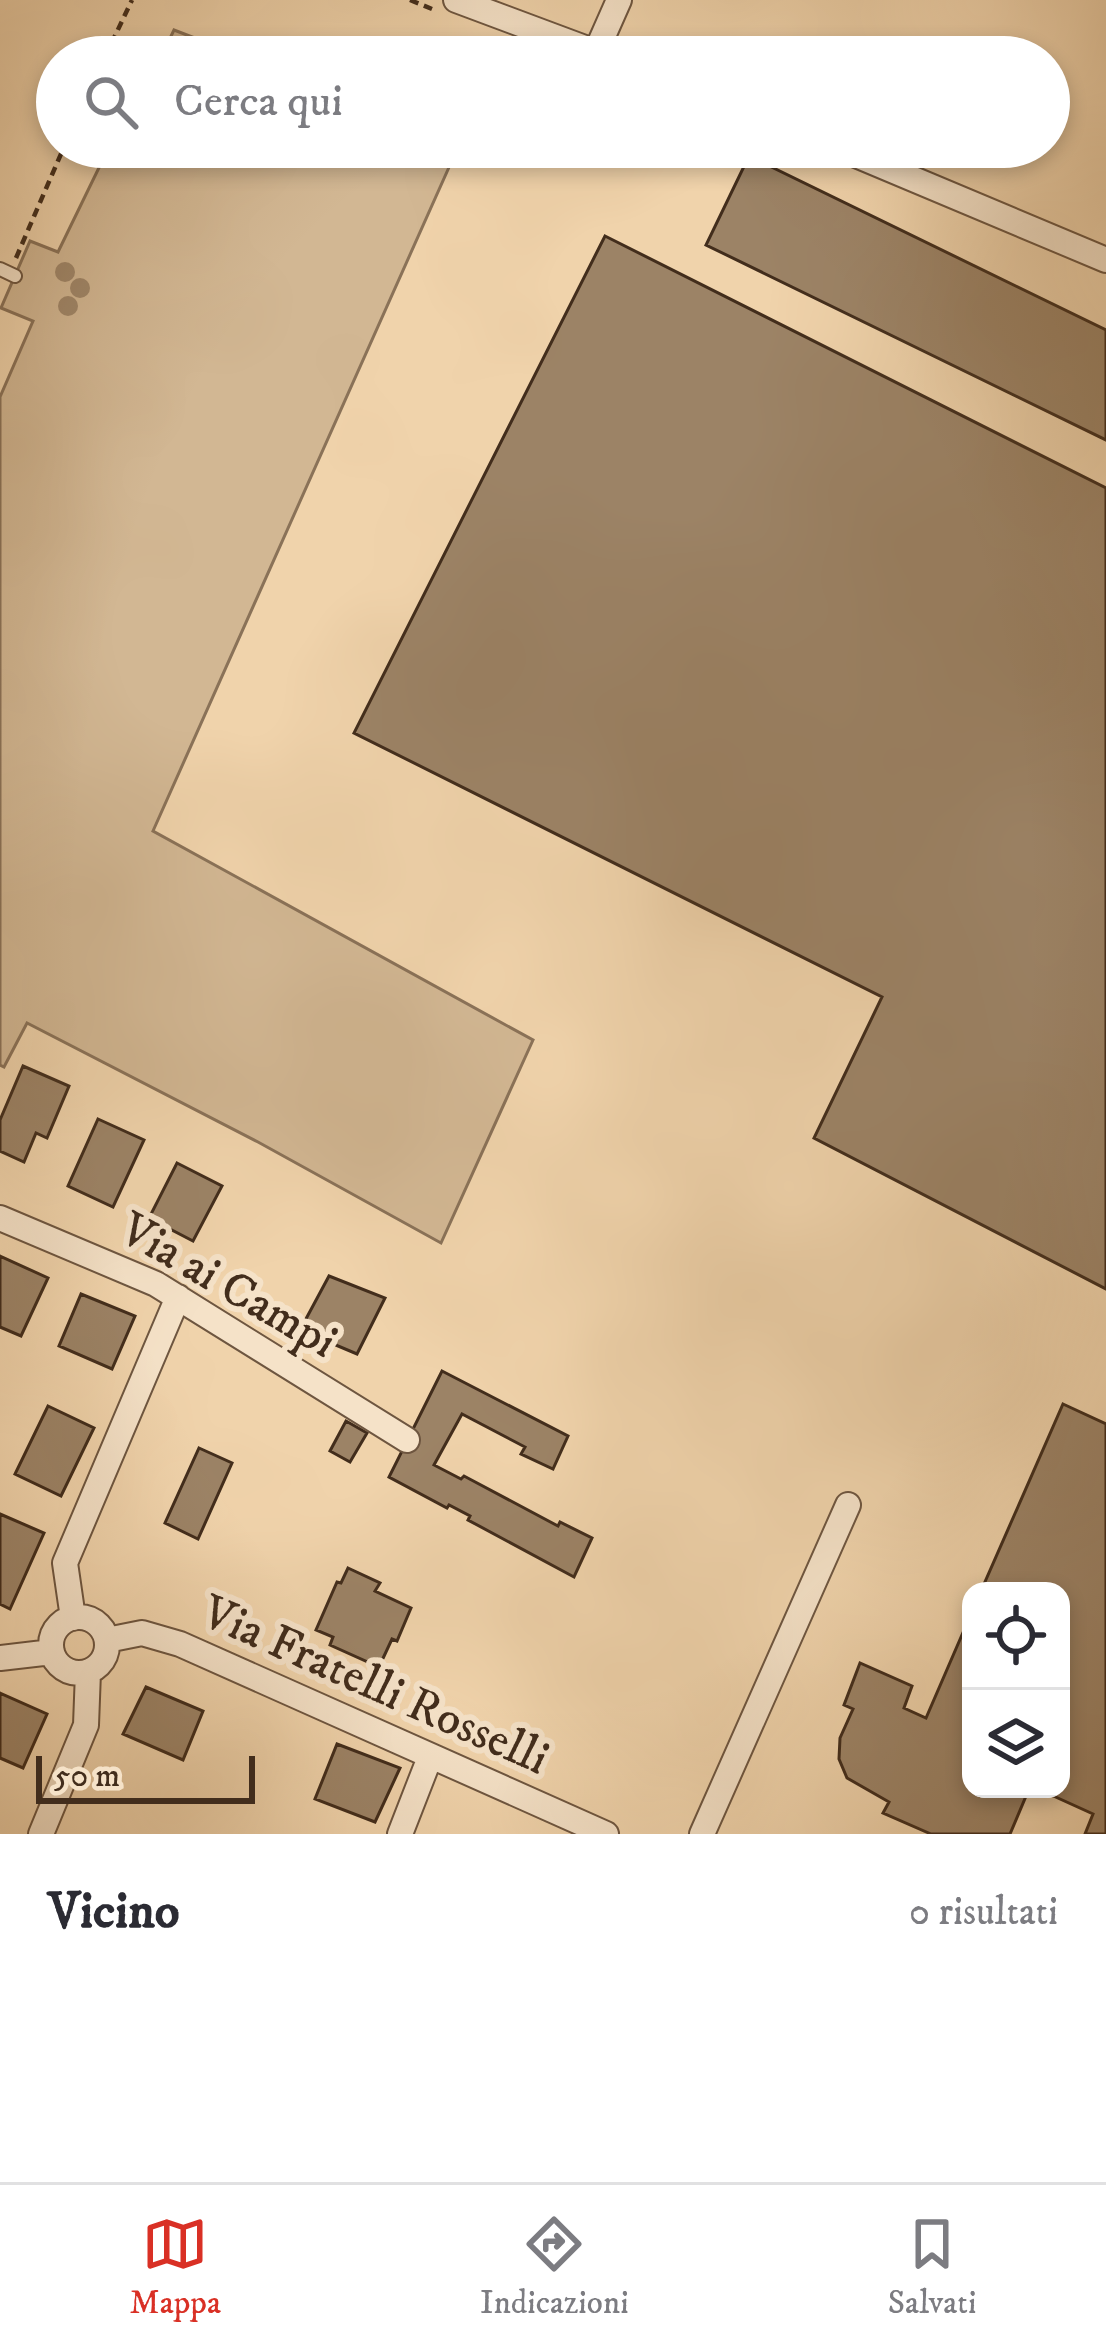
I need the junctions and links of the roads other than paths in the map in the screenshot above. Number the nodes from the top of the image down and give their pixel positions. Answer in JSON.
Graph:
{"nodes":[{"id":1,"x":456,"y":0,"type":"edge"},
{"id":2,"x":619,"y":0,"type":"edge"},
{"id":3,"x":554,"y":36,"type":"edge"},
{"id":4,"x":608,"y":36,"type":"edge"},
{"id":5,"x":887,"y":168,"type":"edge"},
{"id":6,"x":1106,"y":260,"type":"edge"},
{"id":7,"x":0,"y":1218,"type":"edge"},
{"id":8,"x":178,"y":1297,"type":"junction"},
{"id":9,"x":407,"y":1440,"type":"dead end"},
{"id":10,"x":848,"y":1505,"type":"dead end"},
{"id":11,"x":73,"y":1618,"type":"junction"},
{"id":12,"x":106,"y":1640,"type":"junction"},
{"id":13,"x":52,"y":1652,"type":"junction"},
{"id":14,"x":0,"y":1658,"type":"edge"},
{"id":15,"x":88,"y":1672,"type":"junction"},
{"id":16,"x":430,"y":1757,"type":"junction"},
{"id":17,"x":41,"y":1834,"type":"edge"},
{"id":18,"x":400,"y":1834,"type":"edge"},
{"id":19,"x":606,"y":1834,"type":"edge"},
{"id":20,"x":702,"y":1834,"type":"edge"}],
"edges":[{"from":1,"to":3,"type":"street"},
{"from":2,"to":4,"type":"street"},
{"from":5,"to":6,"type":"street"},
{"from":7,"to":8,"type":"street","name":"Via ai Campi"},
{"from":8,"to":9,"type":"street","name":"Via ai Campi"},
{"from":8,"to":11,"type":"street"},
{"from":10,"to":20,"type":"street"},
{"from":11,"to":12,"type":"street"},
{"from":11,"to":13,"type":"street"},
{"from":12,"to":15,"type":"street"},
{"from":12,"to":16,"type":"street","name":"Via Fratelli Rosselli"},
{"from":13,"to":14,"type":"street"},
{"from":13,"to":15,"type":"street"},
{"from":15,"to":17,"type":"street"},
{"from":16,"to":18,"type":"street"},
{"from":16,"to":19,"type":"street","name":"Via Fratelli Rosselli"}]}
